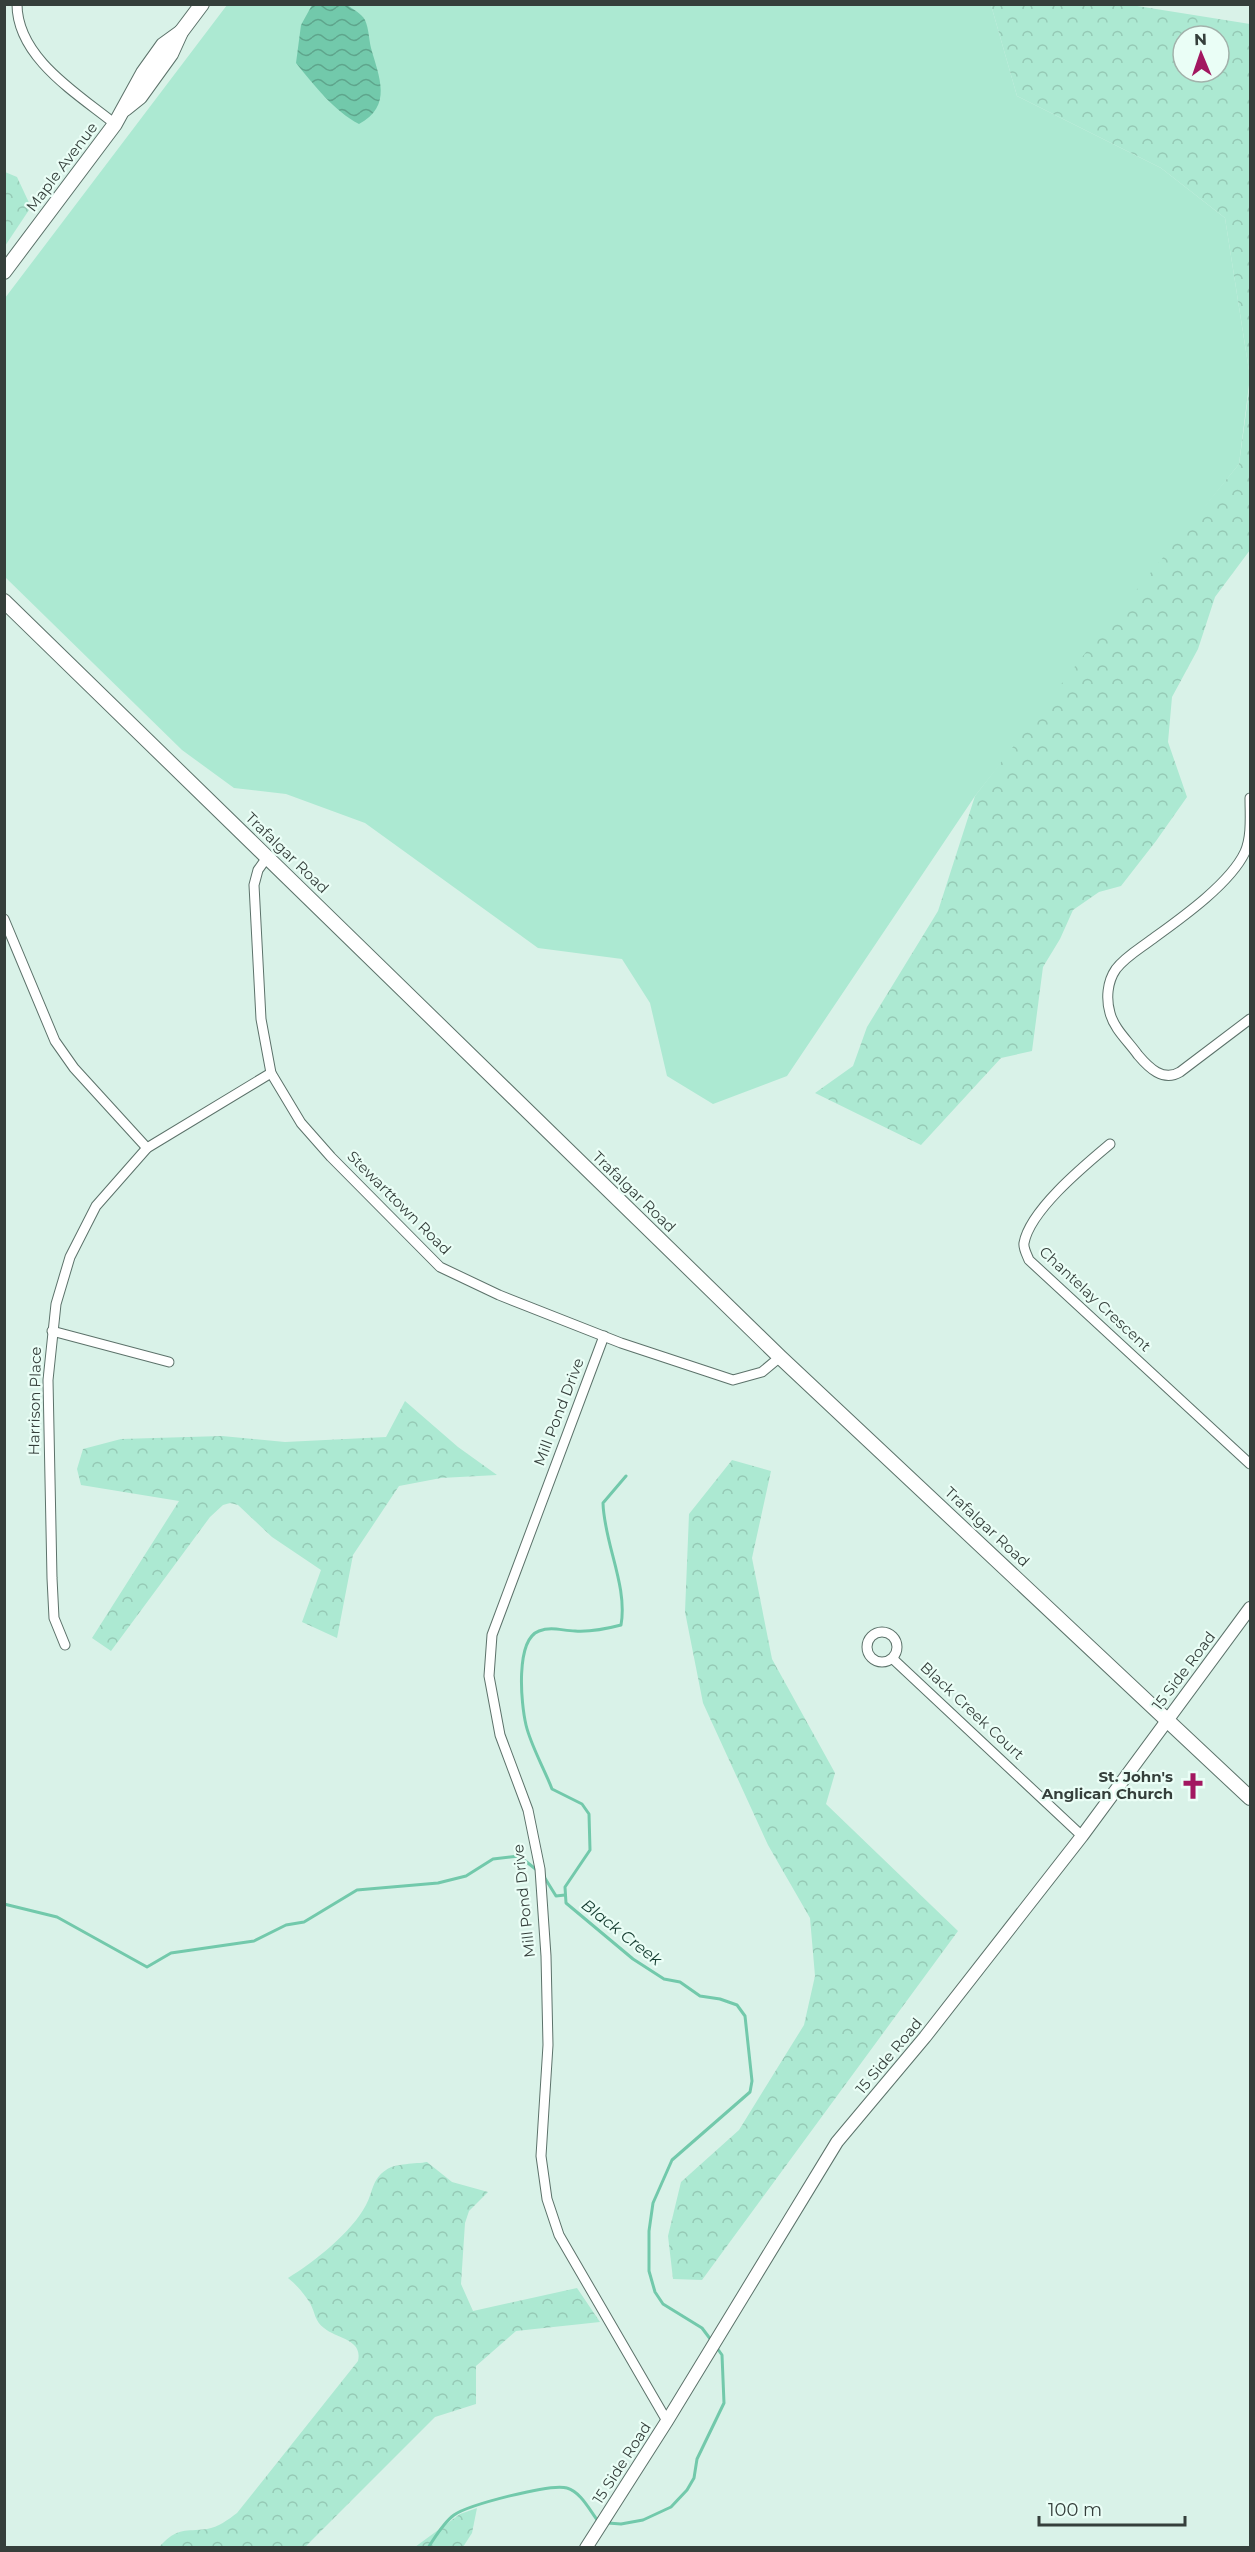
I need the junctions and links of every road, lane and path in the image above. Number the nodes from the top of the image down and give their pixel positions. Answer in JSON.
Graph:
{"nodes":[{"id":1,"x":18,"y":4,"type":"edge"},
{"id":2,"x":202,"y":4,"type":"edge"},
{"id":3,"x":115,"y":124,"type":"junction"},
{"id":4,"x":4,"y":272,"type":"edge"},
{"id":5,"x":4,"y":601,"type":"edge"},
{"id":6,"x":1251,"y":798,"type":"edge"},
{"id":7,"x":268,"y":856,"type":"junction"},
{"id":8,"x":4,"y":919,"type":"edge"},
{"id":9,"x":1251,"y":1019,"type":"edge"},
{"id":10,"x":271,"y":1073,"type":"junction"},
{"id":11,"x":1110,"y":1144,"type":"dead end"},
{"id":12,"x":147,"y":1148,"type":"junction"},
{"id":13,"x":52,"y":1331,"type":"junction"},
{"id":14,"x":604,"y":1336,"type":"junction"},
{"id":15,"x":780,"y":1357,"type":"junction"},
{"id":16,"x":169,"y":1362,"type":"dead end"},
{"id":17,"x":1251,"y":1464,"type":"edge"},
{"id":18,"x":1251,"y":1608,"type":"edge"},
{"id":19,"x":65,"y":1646,"type":"dead end"},
{"id":20,"x":893,"y":1659,"type":"dead end"},
{"id":21,"x":1168,"y":1718,"type":"junction"},
{"id":22,"x":1251,"y":1798,"type":"edge"},
{"id":23,"x":1082,"y":1836,"type":"junction"},
{"id":24,"x":667,"y":2421,"type":"junction"},
{"id":25,"x":589,"y":2543,"type":"edge"}],
"edges":[{"from":1,"to":3,"type":"street"},
{"from":2,"to":3,"type":"main road","name":"Maple Avenue"},
{"from":3,"to":4,"type":"main road","name":"Maple Avenue"},
{"from":5,"to":7,"type":"main road","name":"Trafalgar Road"},
{"from":6,"to":9,"type":"street"},
{"from":7,"to":10,"type":"street","name":"Stewarttown Road"},
{"from":7,"to":15,"type":"main road","name":"Trafalgar Road"},
{"from":8,"to":12,"type":"street"},
{"from":10,"to":12,"type":"street","name":"Harrison Place"},
{"from":10,"to":14,"type":"street","name":"Stewarttown Road"},
{"from":11,"to":17,"type":"street","name":"Chantelay Crescent"},
{"from":12,"to":13,"type":"street","name":"Harrison Place"},
{"from":13,"to":16,"type":"street"},
{"from":13,"to":19,"type":"street","name":"Harrison Place"},
{"from":14,"to":15,"type":"street","name":"Stewarttown Road"},
{"from":14,"to":24,"type":"street","name":"Mill Pond Drive"},
{"from":15,"to":21,"type":"main road","name":"Trafalgar Road"},
{"from":18,"to":21,"type":"street","name":"15 Side Road"},
{"from":20,"to":23,"type":"street","name":"Black Creek Court"},
{"from":21,"to":22,"type":"main road","name":"Trafalgar Road"},
{"from":21,"to":23,"type":"street","name":"15 Side Road"},
{"from":23,"to":24,"type":"street","name":"15 Side Road"},
{"from":24,"to":25,"type":"street","name":"15 Side Road"}]}
